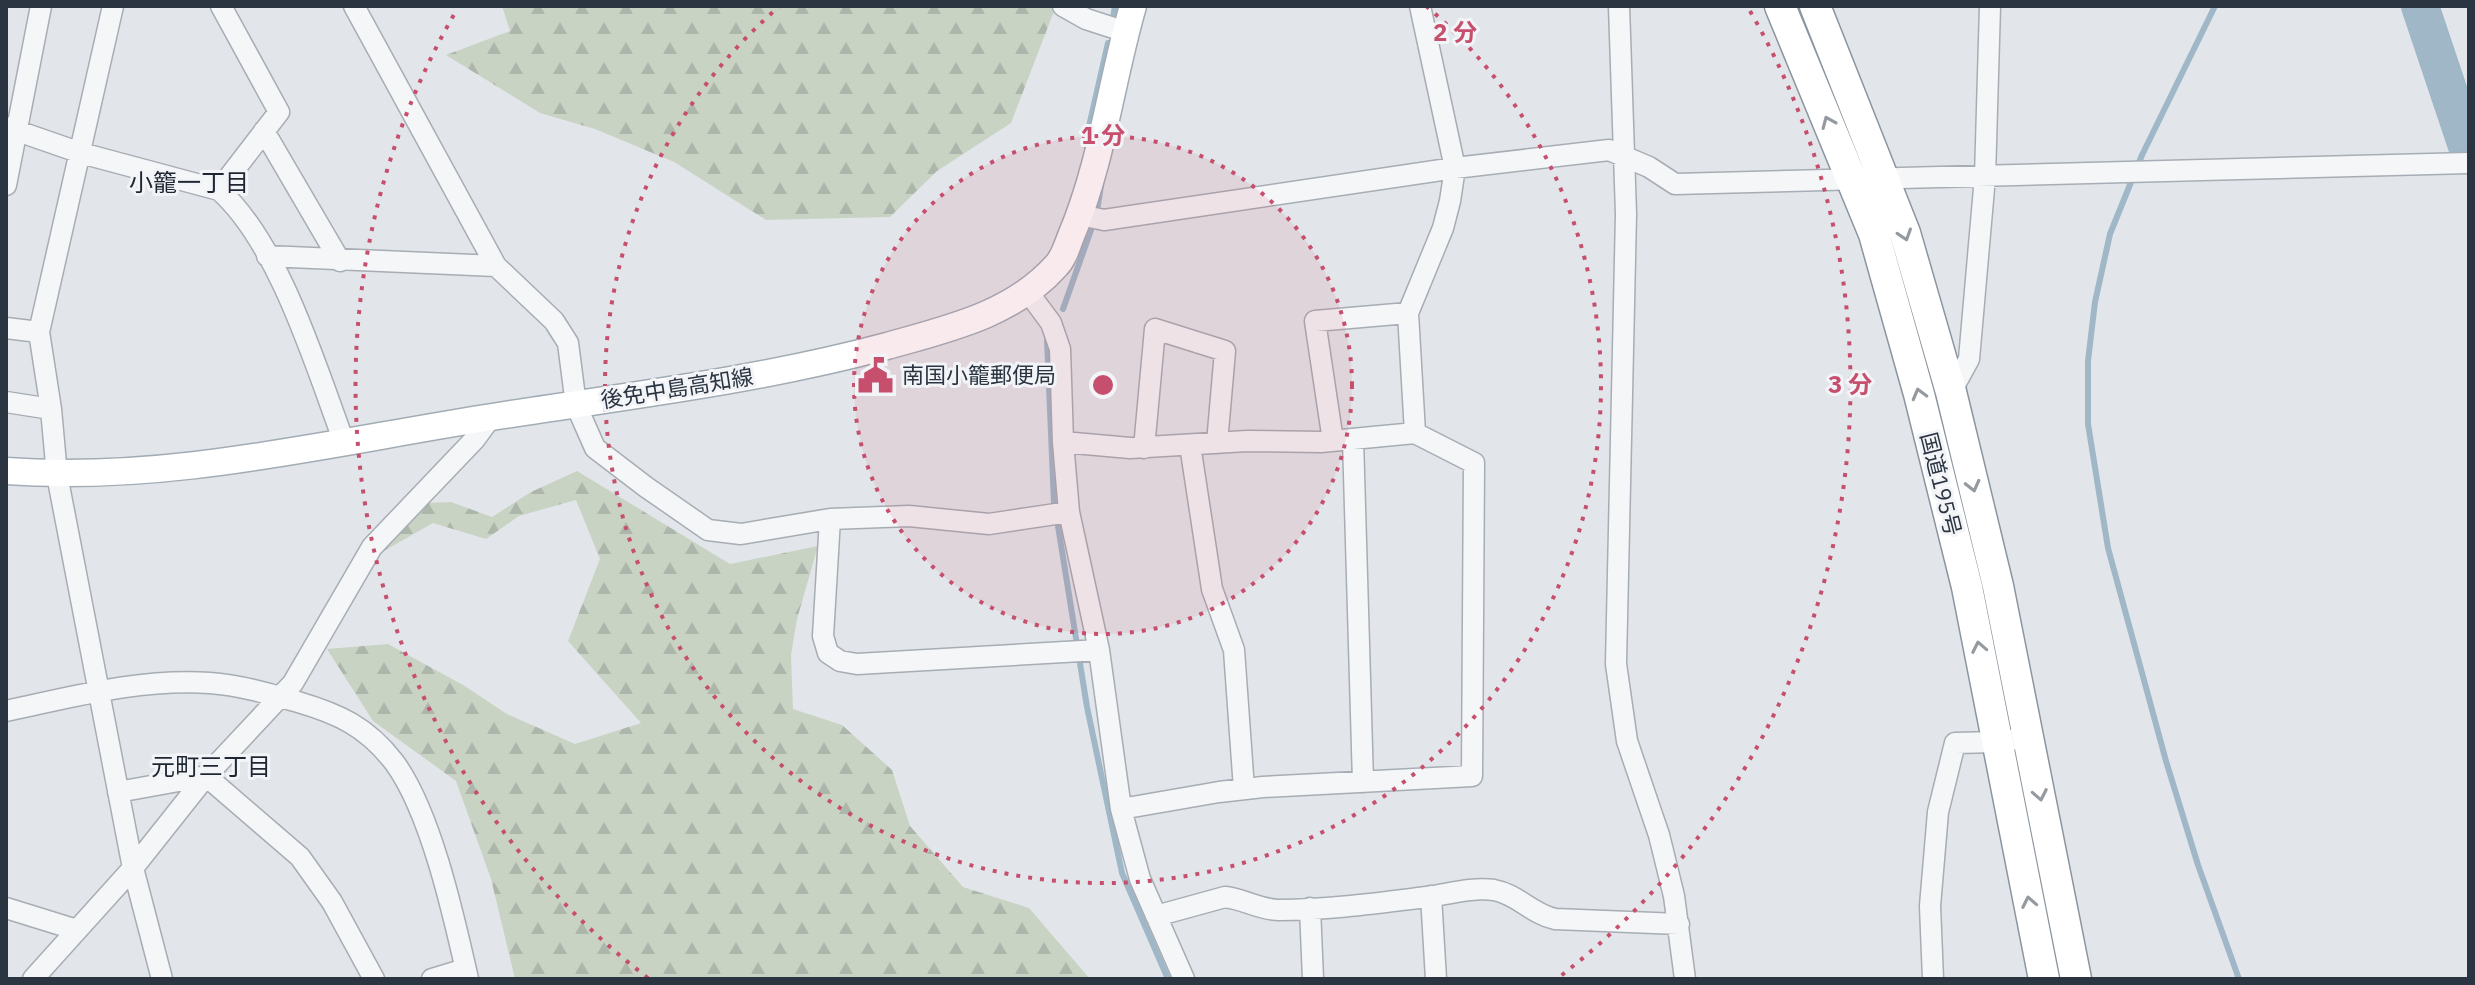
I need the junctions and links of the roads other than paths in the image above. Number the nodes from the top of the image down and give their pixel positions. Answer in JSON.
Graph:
{"nodes":[{"id":1,"x":41,"y":6,"type":"edge"},
{"id":2,"x":113,"y":6,"type":"edge"},
{"id":3,"x":221,"y":6,"type":"edge"},
{"id":4,"x":354,"y":6,"type":"edge"},
{"id":5,"x":1063,"y":6,"type":"edge"},
{"id":6,"x":1133,"y":6,"type":"edge"},
{"id":7,"x":1420,"y":6,"type":"edge"},
{"id":8,"x":1619,"y":6,"type":"edge"},
{"id":9,"x":1780,"y":6,"type":"edge"},
{"id":10,"x":1815,"y":6,"type":"edge"},
{"id":11,"x":1990,"y":6,"type":"edge"},
{"id":12,"x":1126,"y":32,"type":"junction"},
{"id":13,"x":11,"y":129,"type":"edge"},
{"id":14,"x":264,"y":131,"type":"junction"},
{"id":15,"x":81,"y":153,"type":"junction"},
{"id":16,"x":1623,"y":155,"type":"junction"},
{"id":17,"x":2469,"y":163,"type":"edge"},
{"id":18,"x":1455,"y":168,"type":"junction"},
{"id":19,"x":1985,"y":177,"type":"junction"},
{"id":20,"x":1885,"y":178,"type":"junction"},
{"id":21,"x":1851,"y":180,"type":"junction"},
{"id":22,"x":6,"y":185,"type":"edge"},
{"id":23,"x":219,"y":190,"type":"junction"},
{"id":24,"x":1080,"y":215,"type":"junction"},
{"id":25,"x":267,"y":256,"type":"junction"},
{"id":26,"x":340,"y":261,"type":"junction"},
{"id":27,"x":496,"y":266,"type":"junction"},
{"id":28,"x":1028,"y":292,"type":"junction"},
{"id":29,"x":1408,"y":313,"type":"junction"},
{"id":30,"x":6,"y":328,"type":"edge"},
{"id":31,"x":39,"y":332,"type":"junction"},
{"id":32,"x":1951,"y":392,"type":"junction"},
{"id":33,"x":6,"y":402,"type":"edge"},
{"id":34,"x":576,"y":405,"type":"junction"},
{"id":35,"x":51,"y":409,"type":"junction"},
{"id":36,"x":491,"y":417,"type":"junction"},
{"id":37,"x":1415,"y":433,"type":"junction"},
{"id":38,"x":1343,"y":440,"type":"junction"},
{"id":39,"x":344,"y":442,"type":"junction"},
{"id":40,"x":1063,"y":442,"type":"junction"},
{"id":41,"x":1217,"y":443,"type":"junction"},
{"id":42,"x":1190,"y":445,"type":"junction"},
{"id":43,"x":1144,"y":448,"type":"junction"},
{"id":44,"x":6,"y":471,"type":"edge"},
{"id":45,"x":57,"y":475,"type":"junction"},
{"id":46,"x":1069,"y":512,"type":"junction"},
{"id":47,"x":830,"y":519,"type":"junction"},
{"id":48,"x":1092,"y":650,"type":"junction"},
{"id":49,"x":99,"y":691,"type":"junction"},
{"id":50,"x":281,"y":697,"type":"junction"},
{"id":51,"x":6,"y":711,"type":"edge"},
{"id":52,"x":2029,"y":737,"type":"junction"},
{"id":53,"x":1998,"y":742,"type":"junction"},
{"id":54,"x":206,"y":776,"type":"junction"},
{"id":55,"x":1363,"y":782,"type":"junction"},
{"id":56,"x":1244,"y":789,"type":"junction"},
{"id":57,"x":118,"y":792,"type":"junction"},
{"id":58,"x":1121,"y":809,"type":"junction"},
{"id":59,"x":133,"y":868,"type":"junction"},
{"id":60,"x":1431,"y":896,"type":"junction"},
{"id":61,"x":6,"y":908,"type":"edge"},
{"id":62,"x":1310,"y":908,"type":"junction"},
{"id":63,"x":1156,"y":916,"type":"junction"},
{"id":64,"x":1679,"y":924,"type":"junction"},
{"id":65,"x":77,"y":930,"type":"junction"},
{"id":66,"x":466,"y":974,"type":"edge"},
{"id":67,"x":33,"y":979,"type":"edge"},
{"id":68,"x":162,"y":979,"type":"edge"},
{"id":69,"x":374,"y":979,"type":"edge"},
{"id":70,"x":432,"y":979,"type":"edge"},
{"id":71,"x":1184,"y":979,"type":"edge"},
{"id":72,"x":1313,"y":979,"type":"edge"},
{"id":73,"x":1436,"y":979,"type":"edge"},
{"id":74,"x":1685,"y":979,"type":"edge"},
{"id":75,"x":1933,"y":979,"type":"edge"},
{"id":76,"x":2044,"y":979,"type":"edge"},
{"id":77,"x":2076,"y":979,"type":"edge"}],
"edges":[{"from":1,"to":13,"type":"street"},
{"from":2,"to":15,"type":"street"},
{"from":3,"to":14,"type":"street"},
{"from":4,"to":27,"type":"street"},
{"from":5,"to":12,"type":"street"},
{"from":6,"to":12,"type":"main road","name":"後免中島高知線"},
{"from":7,"to":18,"type":"street"},
{"from":8,"to":16,"type":"street"},
{"from":21,"to":9,"type":"highway","name":"国道195号","one_way":true},
{"from":10,"to":20,"type":"highway","name":"国道195号"},
{"from":11,"to":19,"type":"street"},
{"from":12,"to":24,"type":"main road","name":"後免中島高知線"},
{"from":13,"to":15,"type":"street"},
{"from":13,"to":22,"type":"street"},
{"from":14,"to":23,"type":"street"},
{"from":14,"to":26,"type":"street"},
{"from":15,"to":23,"type":"street"},
{"from":15,"to":31,"type":"street"},
{"from":16,"to":18,"type":"street"},
{"from":16,"to":21,"type":"street"},
{"from":16,"to":64,"type":"street"},
{"from":17,"to":19,"type":"street"},
{"from":18,"to":24,"type":"street"},
{"from":18,"to":29,"type":"street"},
{"from":19,"to":20,"type":"street"},
{"from":19,"to":32,"type":"street"},
{"from":20,"to":21,"type":"street"},
{"from":20,"to":32,"type":"highway","name":"国道195号","one_way":true},
{"from":53,"to":21,"type":"highway","name":"国道195号","one_way":true},
{"from":23,"to":25,"type":"street"},
{"from":24,"to":28,"type":"main road","name":"後免中島高知線"},
{"from":25,"to":26,"type":"street"},
{"from":25,"to":39,"type":"street"},
{"from":26,"to":27,"type":"street"},
{"from":27,"to":34,"type":"street"},
{"from":28,"to":34,"type":"main road","name":"後免中島高知線"},
{"from":28,"to":40,"type":"street"},
{"from":29,"to":37,"type":"street"},
{"from":29,"to":38,"type":"street"},
{"from":30,"to":31,"type":"street"},
{"from":31,"to":35,"type":"street"},
{"from":32,"to":52,"type":"highway","name":"国道195号","one_way":true},
{"from":33,"to":35,"type":"street"},
{"from":34,"to":36,"type":"main road","name":"後免中島高知線"},
{"from":34,"to":47,"type":"street"},
{"from":35,"to":45,"type":"street"},
{"from":36,"to":39,"type":"main road","name":"後免中島高知線"},
{"from":36,"to":50,"type":"street"},
{"from":37,"to":38,"type":"street"},
{"from":37,"to":55,"type":"street"},
{"from":38,"to":41,"type":"street"},
{"from":38,"to":55,"type":"street"},
{"from":39,"to":45,"type":"main road","name":"後免中島高知線"},
{"from":40,"to":43,"type":"street"},
{"from":40,"to":46,"type":"street"},
{"from":41,"to":42,"type":"street"},
{"from":41,"to":43,"type":"street"},
{"from":42,"to":43,"type":"street"},
{"from":42,"to":56,"type":"street"},
{"from":44,"to":45,"type":"main road","name":"後免中島高知線"},
{"from":45,"to":49,"type":"street"},
{"from":46,"to":47,"type":"street"},
{"from":46,"to":48,"type":"street"},
{"from":47,"to":48,"type":"street"},
{"from":48,"to":58,"type":"street"},
{"from":49,"to":50,"type":"street"},
{"from":49,"to":51,"type":"street"},
{"from":49,"to":57,"type":"street"},
{"from":50,"to":54,"type":"street"},
{"from":50,"to":66,"type":"street"},
{"from":52,"to":53,"type":"street"},
{"from":52,"to":77,"type":"highway","name":"国道195号","one_way":true},
{"from":53,"to":75,"type":"street"},
{"from":76,"to":53,"type":"highway","name":"国道195号","one_way":true},
{"from":54,"to":57,"type":"street"},
{"from":54,"to":59,"type":"street"},
{"from":54,"to":69,"type":"street"},
{"from":55,"to":56,"type":"street"},
{"from":56,"to":58,"type":"street"},
{"from":57,"to":59,"type":"street"},
{"from":58,"to":63,"type":"street"},
{"from":59,"to":65,"type":"street"},
{"from":59,"to":68,"type":"street"},
{"from":60,"to":62,"type":"street"},
{"from":60,"to":64,"type":"street"},
{"from":60,"to":73,"type":"street"},
{"from":61,"to":65,"type":"street"},
{"from":62,"to":63,"type":"street"},
{"from":62,"to":72,"type":"street"},
{"from":63,"to":71,"type":"street"},
{"from":64,"to":74,"type":"street"},
{"from":65,"to":67,"type":"street"},
{"from":66,"to":70,"type":"street"}]}
